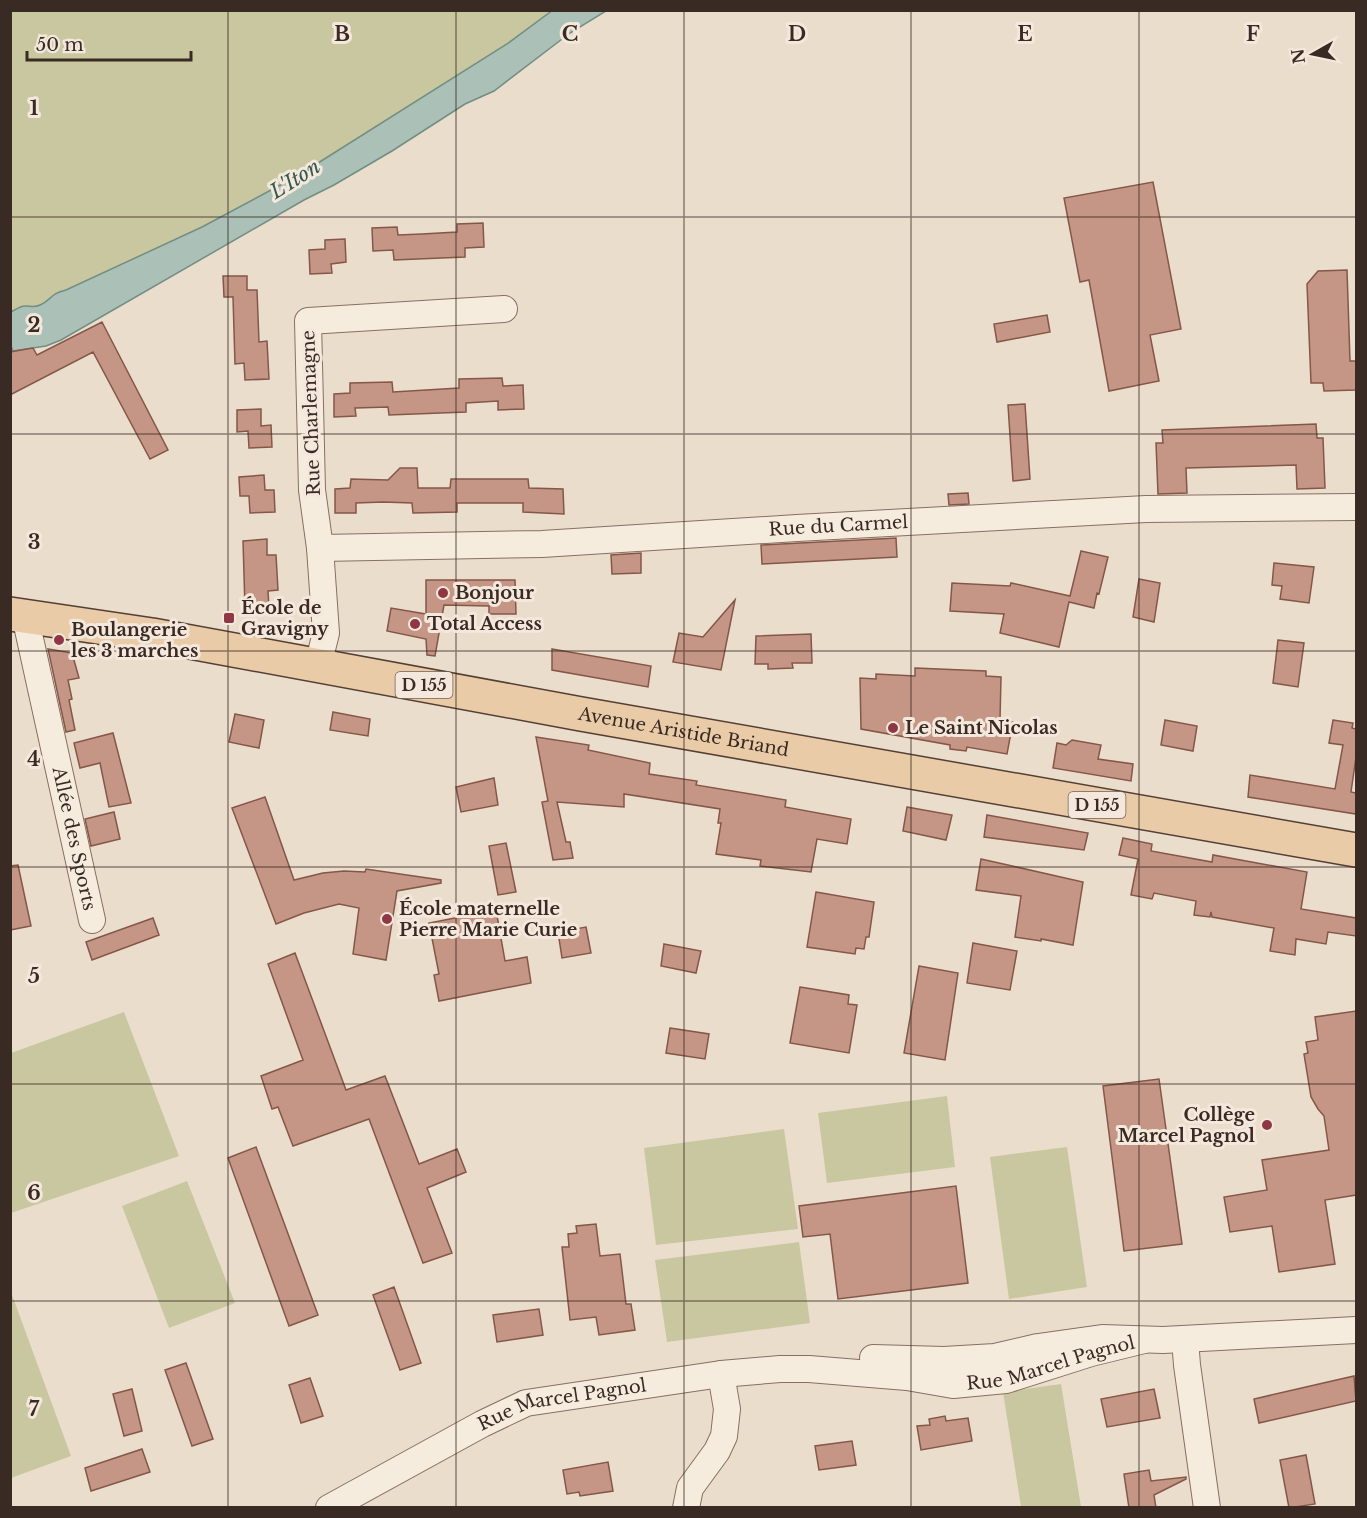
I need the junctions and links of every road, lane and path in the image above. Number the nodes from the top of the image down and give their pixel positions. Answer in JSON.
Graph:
{"nodes":[{"id":1,"x":504,"y":309,"type":"dead end"},
{"id":2,"x":1356,"y":507,"type":"edge"},
{"id":3,"x":320,"y":548,"type":"junction"},
{"id":4,"x":18,"y":615,"type":"edge"},
{"id":5,"x":318,"y":665,"type":"junction"},
{"id":6,"x":1356,"y":850,"type":"edge"},
{"id":7,"x":92,"y":920,"type":"dead end"},
{"id":8,"x":1356,"y":1330,"type":"edge"},
{"id":9,"x":1185,"y":1339,"type":"junction"},
{"id":10,"x":722,"y":1374,"type":"junction"},
{"id":11,"x":329,"y":1508,"type":"edge"},
{"id":12,"x":686,"y":1508,"type":"edge"},
{"id":13,"x":1207,"y":1508,"type":"edge"}],
"edges":[{"from":1,"to":3,"type":"street","name":"Rue Charlemagne"},
{"from":2,"to":3,"type":"street","name":"Rue du Carmel"},
{"from":3,"to":5,"type":"street","name":"Rue Charlemagne"},
{"from":4,"to":5,"type":"main road","name":"Avenue Aristide Briand","number":"D 155"},
{"from":4,"to":7,"type":"street","name":"Allée des Sports"},
{"from":5,"to":6,"type":"main road","name":"Avenue Aristide Briand","number":"D 155"},
{"from":8,"to":9,"type":"street","name":"Rue Marcel Pagnol"},
{"from":9,"to":10,"type":"street","name":"Rue Marcel Pagnol"},
{"from":9,"to":13,"type":"street"},
{"from":10,"to":11,"type":"street","name":"Rue Marcel Pagnol"},
{"from":10,"to":12,"type":"street"}]}
